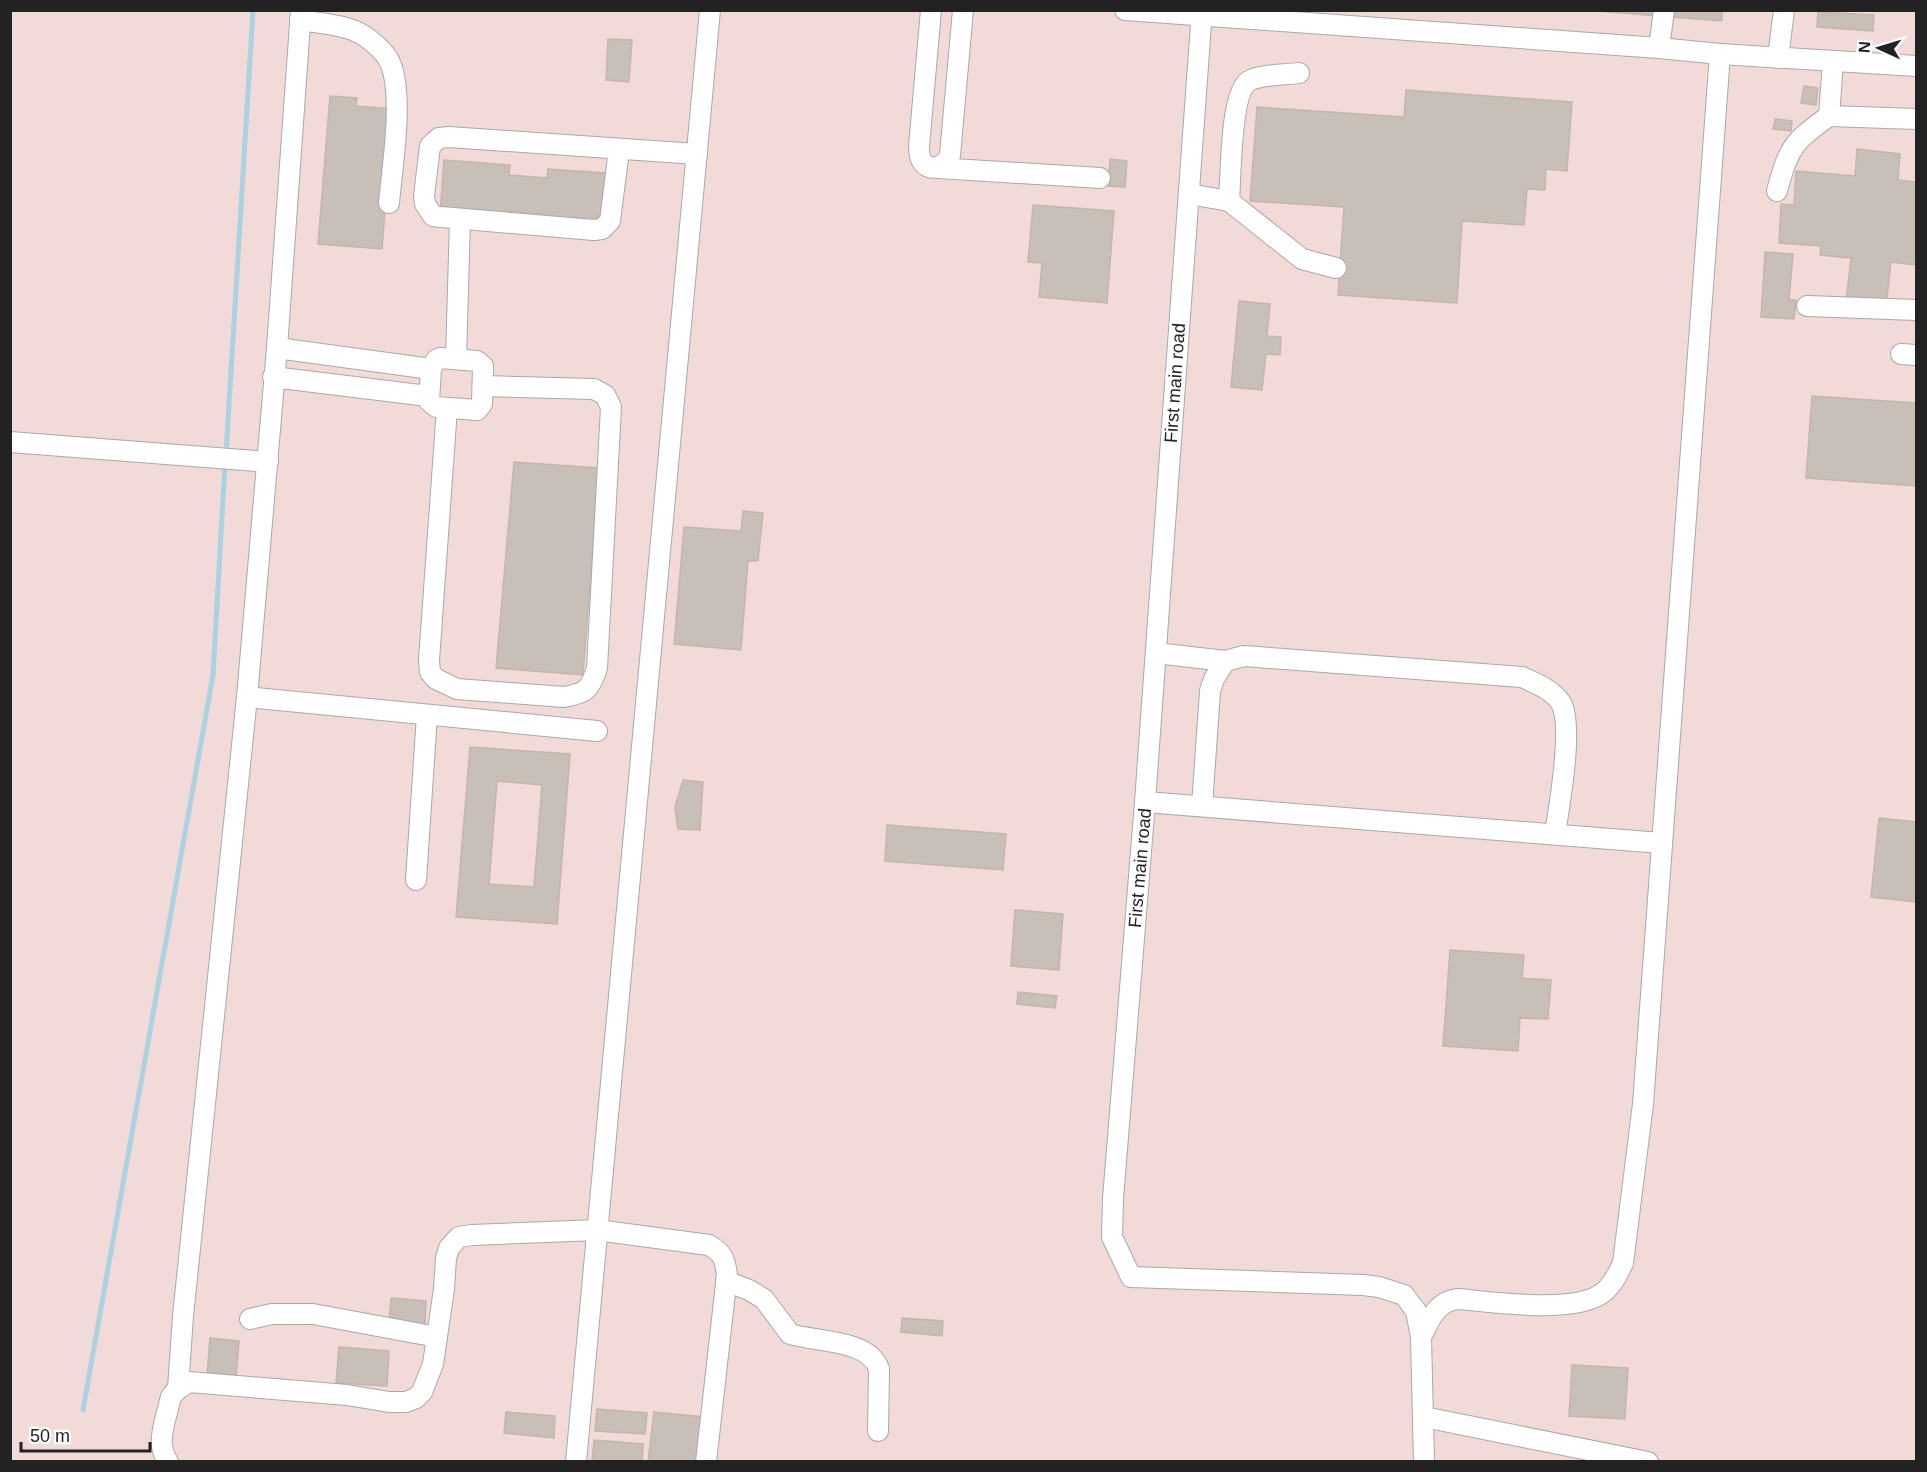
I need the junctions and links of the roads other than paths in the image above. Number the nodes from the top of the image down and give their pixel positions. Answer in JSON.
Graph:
{"nodes":[{"id":1,"x":710,"y":10,"type":"edge"},
{"id":2,"x":931,"y":10,"type":"edge"},
{"id":3,"x":963,"y":10,"type":"edge"},
{"id":4,"x":1125,"y":10,"type":"edge"},
{"id":5,"x":1664,"y":10,"type":"edge"},
{"id":6,"x":1784,"y":10,"type":"edge"},
{"id":7,"x":1189,"y":13,"type":"edge"},
{"id":8,"x":300,"y":15,"type":"edge"},
{"id":9,"x":1659,"y":48,"type":"junction"},
{"id":10,"x":1720,"y":54,"type":"junction"},
{"id":11,"x":1778,"y":58,"type":"junction"},
{"id":12,"x":1833,"y":62,"type":"junction"},
{"id":13,"x":1917,"y":66,"type":"edge"},
{"id":14,"x":1299,"y":73,"type":"dead end"},
{"id":15,"x":1829,"y":116,"type":"junction"},
{"id":16,"x":1917,"y":119,"type":"edge"},
{"id":17,"x":619,"y":150,"type":"junction"},
{"id":18,"x":697,"y":154,"type":"junction"},
{"id":19,"x":937,"y":168,"type":"junction"},
{"id":20,"x":1100,"y":178,"type":"dead end"},
{"id":21,"x":1777,"y":191,"type":"dead end"},
{"id":22,"x":1188,"y":194,"type":"junction"},
{"id":23,"x":1229,"y":201,"type":"junction"},
{"id":24,"x":389,"y":203,"type":"dead end"},
{"id":25,"x":460,"y":219,"type":"junction"},
{"id":26,"x":1336,"y":268,"type":"dead end"},
{"id":27,"x":1807,"y":306,"type":"dead end"},
{"id":28,"x":1917,"y":310,"type":"edge"},
{"id":29,"x":277,"y":348,"type":"junction"},
{"id":30,"x":456,"y":359,"type":"junction"},
{"id":31,"x":431,"y":369,"type":"junction"},
{"id":32,"x":273,"y":377,"type":"junction"},
{"id":33,"x":484,"y":386,"type":"junction"},
{"id":34,"x":428,"y":396,"type":"junction"},
{"id":35,"x":447,"y":408,"type":"junction"},
{"id":36,"x":10,"y":442,"type":"edge"},
{"id":37,"x":268,"y":462,"type":"junction"},
{"id":38,"x":1156,"y":653,"type":"junction"},
{"id":39,"x":1226,"y":661,"type":"junction"},
{"id":40,"x":247,"y":697,"type":"junction"},
{"id":41,"x":428,"y":715,"type":"junction"},
{"id":42,"x":597,"y":732,"type":"dead end"},
{"id":43,"x":1145,"y":802,"type":"junction"},
{"id":44,"x":1202,"y":806,"type":"junction"},
{"id":45,"x":1555,"y":834,"type":"junction"},
{"id":46,"x":1661,"y":843,"type":"junction"},
{"id":47,"x":416,"y":880,"type":"dead end"},
{"id":48,"x":597,"y":1230,"type":"junction"},
{"id":49,"x":726,"y":1281,"type":"junction"},
{"id":50,"x":250,"y":1319,"type":"dead end"},
{"id":51,"x":437,"y":1337,"type":"junction"},
{"id":52,"x":1421,"y":1337,"type":"junction"},
{"id":53,"x":178,"y":1388,"type":"junction"},
{"id":54,"x":1424,"y":1417,"type":"junction"},
{"id":55,"x":878,"y":1431,"type":"dead end"},
{"id":56,"x":168,"y":1461,"type":"edge"},
{"id":57,"x":576,"y":1461,"type":"edge"},
{"id":58,"x":706,"y":1461,"type":"edge"},
{"id":59,"x":1424,"y":1461,"type":"edge"},
{"id":60,"x":1648,"y":1461,"type":"edge"}],
"edges":[{"from":1,"to":18,"type":"street"},
{"from":2,"to":19,"type":"street"},
{"from":3,"to":19,"type":"street"},
{"from":4,"to":7,"type":"street"},
{"from":5,"to":9,"type":"street"},
{"from":6,"to":11,"type":"street"},
{"from":7,"to":9,"type":"street"},
{"from":7,"to":22,"type":"street","name":"First main road"},
{"from":8,"to":24,"type":"street"},
{"from":8,"to":29,"type":"street"},
{"from":9,"to":10,"type":"street"},
{"from":10,"to":11,"type":"street"},
{"from":10,"to":46,"type":"street"},
{"from":11,"to":12,"type":"street"},
{"from":12,"to":13,"type":"street"},
{"from":12,"to":15,"type":"street"},
{"from":14,"to":23,"type":"street"},
{"from":15,"to":16,"type":"street"},
{"from":15,"to":21,"type":"street"},
{"from":17,"to":18,"type":"street"},
{"from":17,"to":25,"type":"street"},
{"from":17,"to":25,"type":"street"},
{"from":18,"to":48,"type":"street"},
{"from":19,"to":20,"type":"street"},
{"from":22,"to":23,"type":"street"},
{"from":22,"to":38,"type":"street","name":"First main road"},
{"from":23,"to":26,"type":"street"},
{"from":25,"to":30,"type":"street"},
{"from":27,"to":28,"type":"street"},
{"from":29,"to":31,"type":"street"},
{"from":29,"to":32,"type":"street"},
{"from":30,"to":31,"type":"street"},
{"from":30,"to":33,"type":"street"},
{"from":31,"to":34,"type":"street"},
{"from":32,"to":34,"type":"street"},
{"from":32,"to":37,"type":"street"},
{"from":33,"to":35,"type":"street"},
{"from":33,"to":35,"type":"street"},
{"from":34,"to":35,"type":"street"},
{"from":36,"to":37,"type":"street"},
{"from":37,"to":40,"type":"street"},
{"from":38,"to":39,"type":"street"},
{"from":38,"to":43,"type":"street","name":"First main road"},
{"from":39,"to":44,"type":"street"},
{"from":39,"to":45,"type":"street"},
{"from":40,"to":41,"type":"street"},
{"from":40,"to":53,"type":"street"},
{"from":41,"to":42,"type":"street"},
{"from":41,"to":47,"type":"street"},
{"from":43,"to":44,"type":"street"},
{"from":43,"to":52,"type":"street","name":"First main road"},
{"from":44,"to":45,"type":"street"},
{"from":45,"to":46,"type":"street"},
{"from":46,"to":52,"type":"street"},
{"from":48,"to":49,"type":"street"},
{"from":48,"to":51,"type":"street"},
{"from":48,"to":57,"type":"street"},
{"from":49,"to":55,"type":"street"},
{"from":49,"to":58,"type":"street"},
{"from":50,"to":51,"type":"street"},
{"from":51,"to":53,"type":"street"},
{"from":52,"to":54,"type":"street","name":"First main road"},
{"from":53,"to":56,"type":"street"},
{"from":54,"to":59,"type":"street","name":"First main road"},
{"from":54,"to":60,"type":"street"}]}
